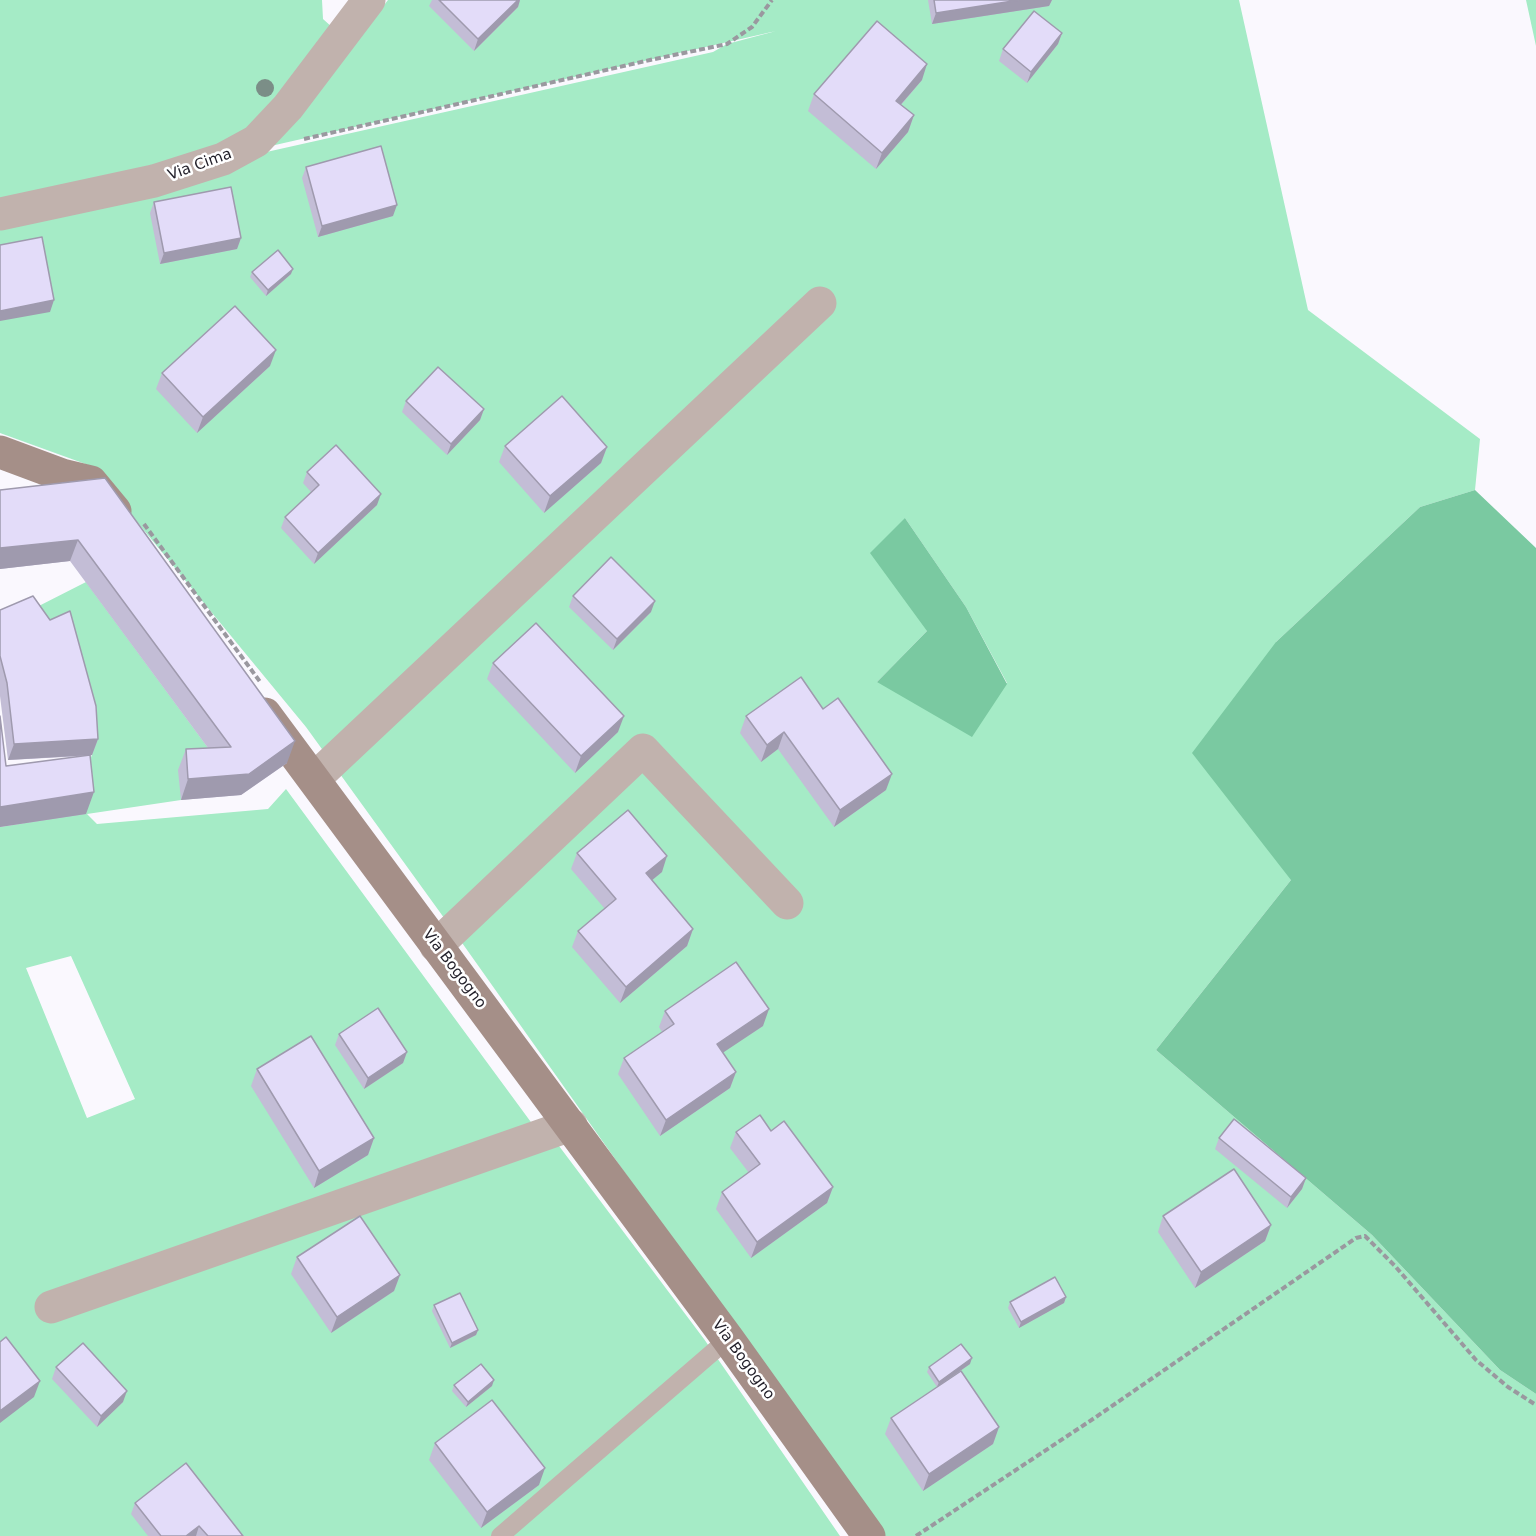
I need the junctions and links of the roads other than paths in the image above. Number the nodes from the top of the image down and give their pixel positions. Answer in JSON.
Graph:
{"nodes":[{"id":1,"x":369,"y":0,"type":"edge"},
{"id":2,"x":0,"y":214,"type":"edge"},
{"id":3,"x":820,"y":303,"type":"dead end"},
{"id":4,"x":0,"y":452,"type":"edge"},
{"id":5,"x":129,"y":531,"type":"edge"},
{"id":6,"x":249,"y":693,"type":"edge"},
{"id":7,"x":314,"y":779,"type":"junction"},
{"id":8,"x":787,"y":903,"type":"dead end"},
{"id":9,"x":436,"y":946,"type":"junction"},
{"id":10,"x":571,"y":1125,"type":"junction"},
{"id":11,"x":51,"y":1307,"type":"dead end"},
{"id":12,"x":728,"y":1339,"type":"junction"},
{"id":13,"x":500,"y":1536,"type":"edge"},
{"id":14,"x":869,"y":1536,"type":"edge"}],
"edges":[{"from":1,"to":2,"type":"street","name":"Via Cima"},
{"from":3,"to":7,"type":"street"},
{"from":4,"to":5,"type":"main road"},
{"from":6,"to":7,"type":"main road","name":"Via Bogogno"},
{"from":7,"to":9,"type":"main road","name":"Via Bogogno"},
{"from":8,"to":9,"type":"street"},
{"from":9,"to":10,"type":"main road","name":"Via Bogogno"},
{"from":10,"to":11,"type":"street"},
{"from":10,"to":12,"type":"main road","name":"Via Bogogno"},
{"from":12,"to":13,"type":"lane"},
{"from":12,"to":14,"type":"main road","name":"Via Bogogno"}]}
